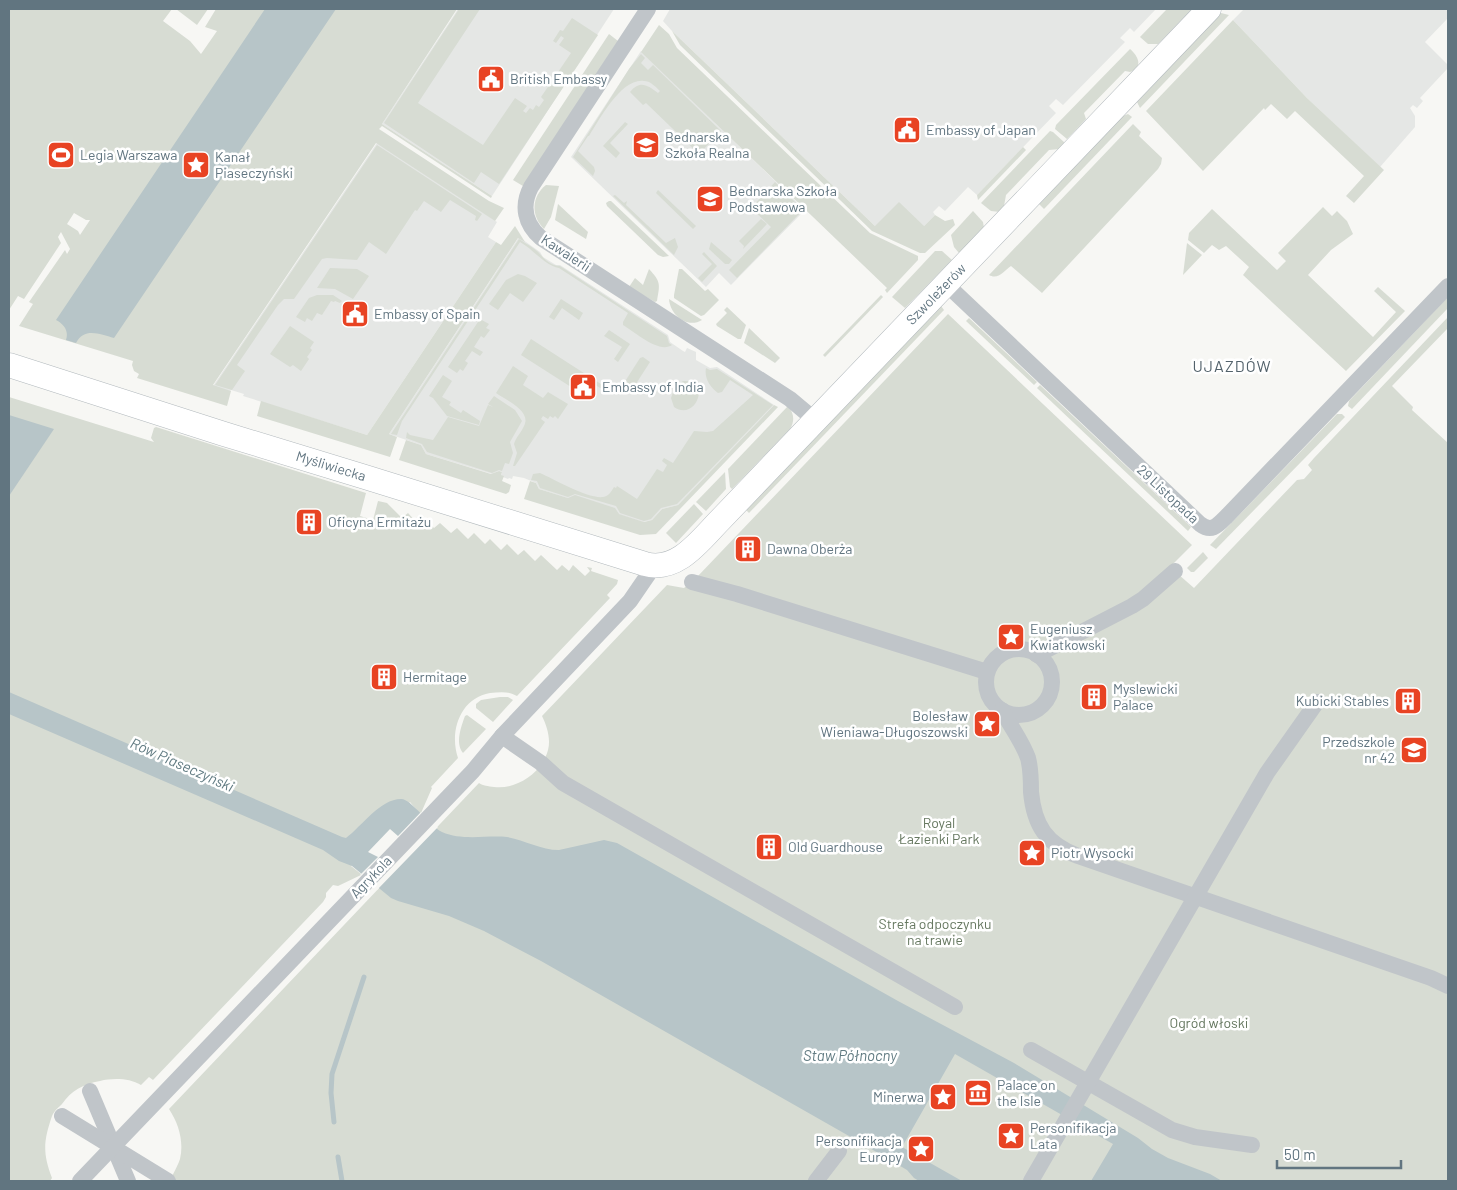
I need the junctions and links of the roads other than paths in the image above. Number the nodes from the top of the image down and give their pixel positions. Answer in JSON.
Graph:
{"nodes":[{"id":1,"x":648,"y":9,"type":"edge"},
{"id":2,"x":1209,"y":9,"type":"edge"},
{"id":3,"x":946,"y":284,"type":"junction"},
{"id":4,"x":1448,"y":286,"type":"edge"},
{"id":5,"x":9,"y":365,"type":"edge"},
{"id":6,"x":815,"y":420,"type":"junction"},
{"id":7,"x":654,"y":566,"type":"junction"},
{"id":8,"x":1175,"y":571,"type":"dead end"},
{"id":9,"x":692,"y":582,"type":"dead end"},
{"id":10,"x":1037,"y":655,"type":"junction"},
{"id":11,"x":987,"y":672,"type":"junction"},
{"id":12,"x":1317,"y":702,"type":"dead end"},
{"id":13,"x":1002,"y":710,"type":"junction"},
{"id":14,"x":502,"y":736,"type":"junction"},
{"id":15,"x":1196,"y":897,"type":"junction"},
{"id":16,"x":1448,"y":986,"type":"edge"},
{"id":17,"x":955,"y":1007,"type":"dead end"},
{"id":18,"x":1031,"y":1050,"type":"dead end"},
{"id":19,"x":1089,"y":1082,"type":"junction"},
{"id":20,"x":90,"y":1091,"type":"dead end"},
{"id":21,"x":62,"y":1116,"type":"dead end"},
{"id":22,"x":1252,"y":1145,"type":"dead end"},
{"id":23,"x":113,"y":1147,"type":"junction"},
{"id":24,"x":839,"y":1151,"type":"dead end"},
{"id":25,"x":80,"y":1181,"type":"edge"},
{"id":26,"x":128,"y":1181,"type":"edge"},
{"id":27,"x":168,"y":1181,"type":"edge"},
{"id":28,"x":816,"y":1181,"type":"edge"},
{"id":29,"x":1031,"y":1181,"type":"edge"}],
"edges":[{"from":1,"to":6,"type":"street","name":"Kawalerii"},
{"from":2,"to":3,"type":"street","name":"Szwoleżerów"},
{"from":3,"to":4,"type":"street","name":"29 Listopada"},
{"from":3,"to":6,"type":"street","name":"Szwoleżerów"},
{"from":5,"to":7,"type":"street","name":"Myśliwiecka"},
{"from":6,"to":7,"type":"street","name":"Szwoleżerów"},
{"from":7,"to":14,"type":"street","name":"Agrykola"},
{"from":8,"to":10,"type":"street"},
{"from":9,"to":11,"type":"street"},
{"from":10,"to":11,"type":"street"},
{"from":10,"to":13,"type":"street"},
{"from":11,"to":13,"type":"street"},
{"from":12,"to":15,"type":"street"},
{"from":13,"to":15,"type":"street"},
{"from":14,"to":17,"type":"street"},
{"from":14,"to":23,"type":"street","name":"Agrykola"},
{"from":15,"to":16,"type":"street"},
{"from":15,"to":19,"type":"street"},
{"from":18,"to":19,"type":"street"},
{"from":19,"to":22,"type":"street"},
{"from":19,"to":29,"type":"street"},
{"from":20,"to":23,"type":"street"},
{"from":21,"to":23,"type":"street"},
{"from":23,"to":25,"type":"street","name":"Agrykola"},
{"from":23,"to":26,"type":"street"},
{"from":23,"to":27,"type":"street"},
{"from":24,"to":28,"type":"street"}]}
